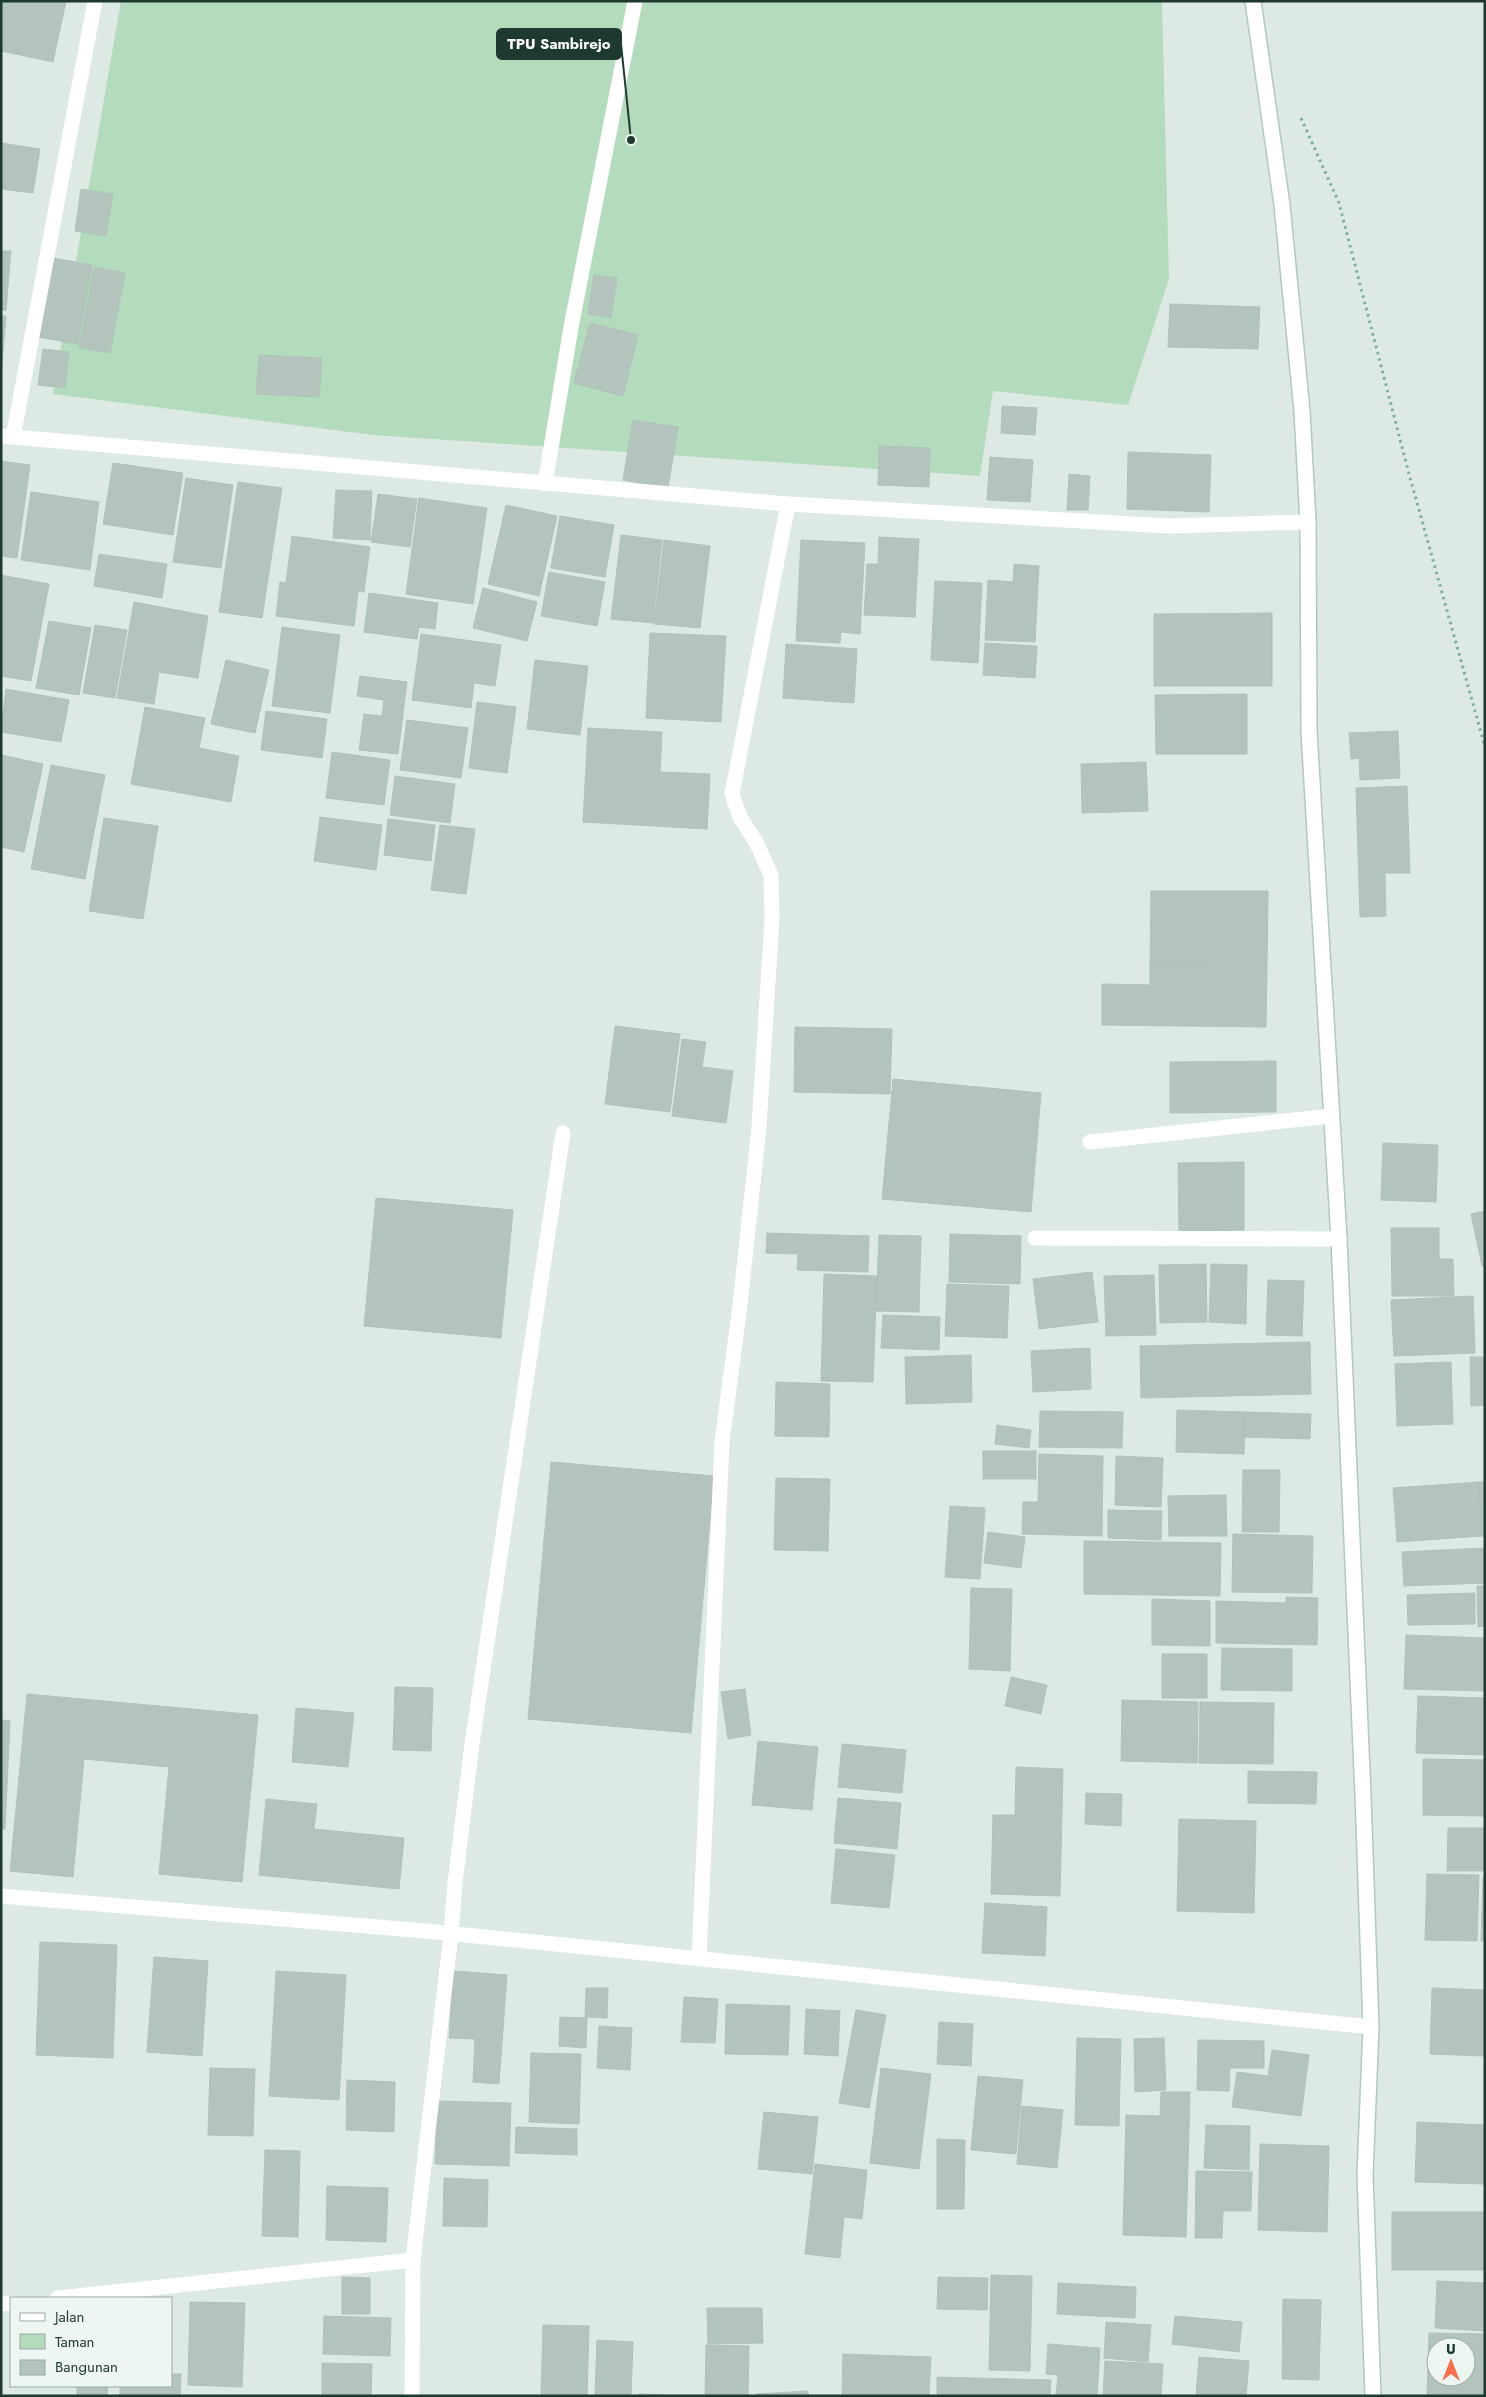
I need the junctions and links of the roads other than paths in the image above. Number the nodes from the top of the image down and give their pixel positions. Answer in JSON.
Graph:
{"nodes":[{"id":1,"x":95,"y":1,"type":"edge"},
{"id":2,"x":635,"y":1,"type":"edge"},
{"id":3,"x":1253,"y":1,"type":"edge"},
{"id":4,"x":7,"y":437,"type":"edge"},
{"id":5,"x":545,"y":484,"type":"junction"},
{"id":6,"x":788,"y":504,"type":"junction"},
{"id":7,"x":1308,"y":522,"type":"junction"},
{"id":8,"x":1332,"y":1116,"type":"junction"},
{"id":9,"x":563,"y":1133,"type":"dead end"},
{"id":10,"x":1090,"y":1142,"type":"dead end"},
{"id":11,"x":1035,"y":1238,"type":"dead end"},
{"id":12,"x":1339,"y":1239,"type":"junction"},
{"id":13,"x":1,"y":1896,"type":"edge"},
{"id":14,"x":451,"y":1934,"type":"junction"},
{"id":15,"x":699,"y":1959,"type":"junction"},
{"id":16,"x":1371,"y":2027,"type":"junction"},
{"id":17,"x":414,"y":2260,"type":"junction"},
{"id":18,"x":67,"y":2297,"type":"edge"},
{"id":19,"x":412,"y":2396,"type":"edge"},
{"id":20,"x":1373,"y":2396,"type":"edge"}],
"edges":[{"from":1,"to":4,"type":"street"},
{"from":2,"to":5,"type":"street"},
{"from":3,"to":7,"type":"street"},
{"from":4,"to":5,"type":"street"},
{"from":5,"to":6,"type":"street"},
{"from":6,"to":7,"type":"street"},
{"from":6,"to":15,"type":"street"},
{"from":7,"to":8,"type":"street"},
{"from":8,"to":10,"type":"street"},
{"from":8,"to":12,"type":"street"},
{"from":9,"to":14,"type":"street"},
{"from":11,"to":12,"type":"street"},
{"from":12,"to":16,"type":"street"},
{"from":13,"to":14,"type":"street"},
{"from":14,"to":15,"type":"street"},
{"from":14,"to":17,"type":"street"},
{"from":15,"to":16,"type":"street"},
{"from":16,"to":20,"type":"street"},
{"from":17,"to":18,"type":"street"},
{"from":17,"to":19,"type":"street"}]}
